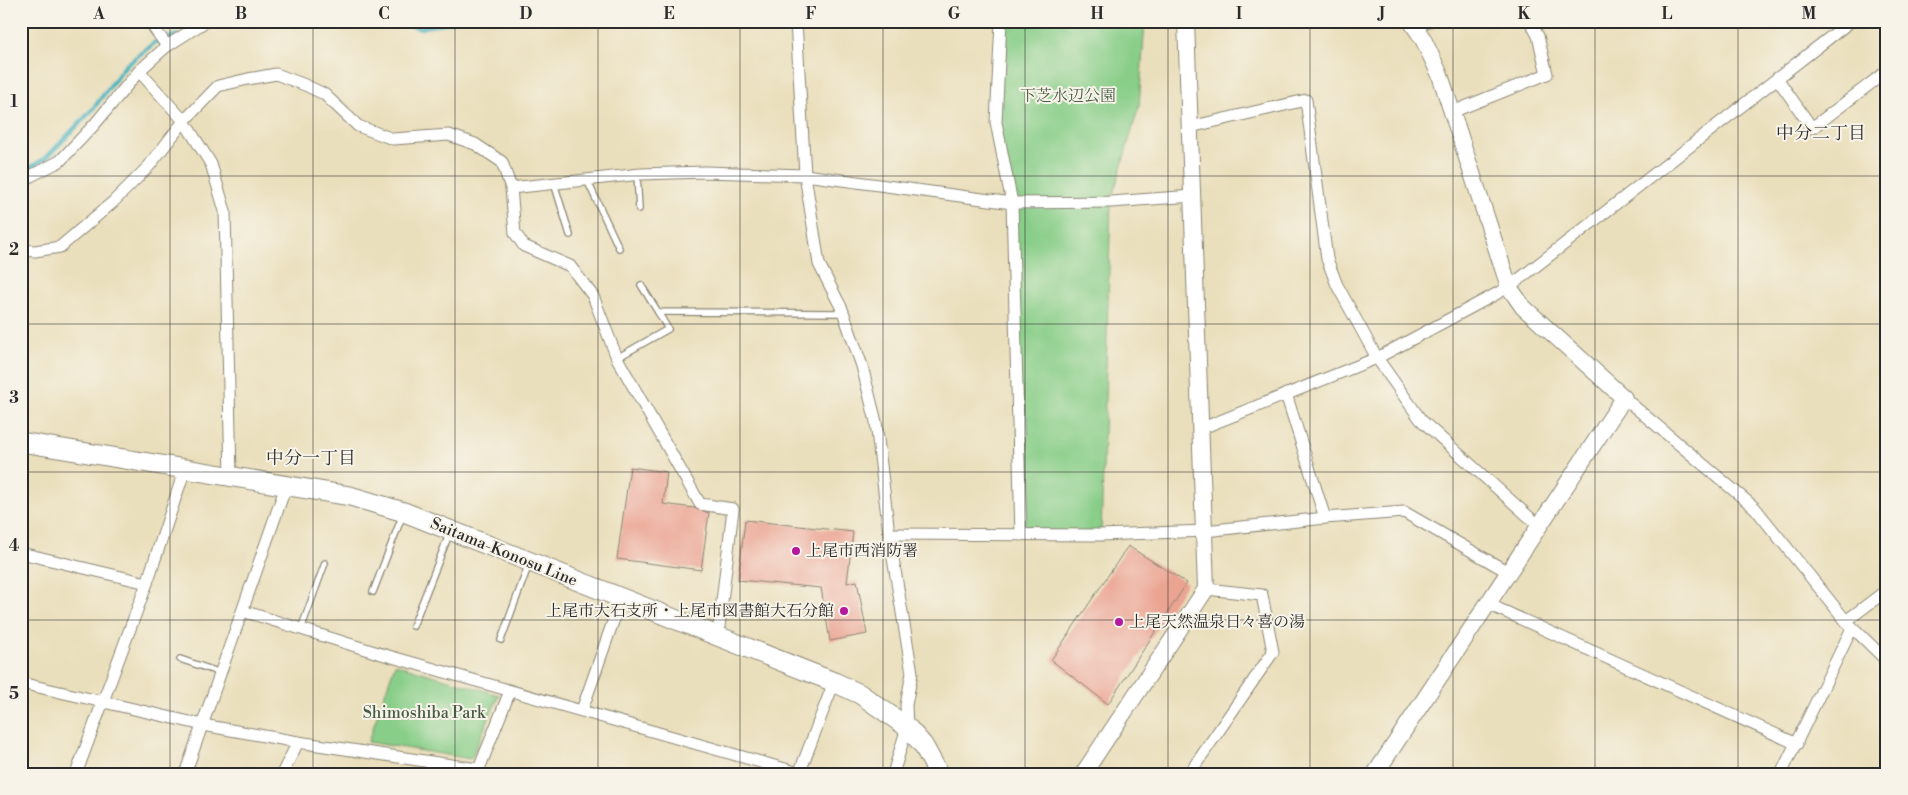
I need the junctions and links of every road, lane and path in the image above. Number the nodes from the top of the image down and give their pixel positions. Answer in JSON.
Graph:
{"nodes":[{"id":1,"x":150,"y":21,"type":"edge"},
{"id":2,"x":206,"y":21,"type":"edge"},
{"id":3,"x":796,"y":21,"type":"edge"},
{"id":4,"x":1001,"y":21,"type":"edge"},
{"id":5,"x":1186,"y":21,"type":"edge"},
{"id":6,"x":1530,"y":21,"type":"edge"},
{"id":7,"x":1851,"y":21,"type":"edge"},
{"id":8,"x":1418,"y":23,"type":"edge"},
{"id":9,"x":167,"y":46,"type":"junction"},
{"id":10,"x":139,"y":71,"type":"junction"},
{"id":11,"x":1887,"y":71,"type":"edge"},
{"id":12,"x":1777,"y":78,"type":"junction"},
{"id":13,"x":1452,"y":112,"type":"junction"},
{"id":14,"x":184,"y":121,"type":"junction"},
{"id":15,"x":1190,"y":127,"type":"junction"},
{"id":16,"x":637,"y":174,"type":"junction"},
{"id":17,"x":804,"y":175,"type":"junction"},
{"id":18,"x":588,"y":180,"type":"junction"},
{"id":19,"x":21,"y":181,"type":"edge"},
{"id":20,"x":554,"y":183,"type":"junction"},
{"id":21,"x":511,"y":188,"type":"junction"},
{"id":22,"x":1192,"y":196,"type":"junction"},
{"id":23,"x":1012,"y":203,"type":"junction"},
{"id":24,"x":638,"y":209,"type":"dead end"},
{"id":25,"x":570,"y":235,"type":"dead end"},
{"id":26,"x":619,"y":248,"type":"dead end"},
{"id":27,"x":21,"y":250,"type":"edge"},
{"id":28,"x":641,"y":285,"type":"dead end"},
{"id":29,"x":1509,"y":287,"type":"junction"},
{"id":30,"x":658,"y":312,"type":"junction"},
{"id":31,"x":843,"y":312,"type":"junction"},
{"id":32,"x":617,"y":358,"type":"junction"},
{"id":33,"x":1377,"y":358,"type":"junction"},
{"id":34,"x":1286,"y":394,"type":"junction"},
{"id":35,"x":1624,"y":398,"type":"junction"},
{"id":36,"x":1200,"y":428,"type":"junction"},
{"id":37,"x":21,"y":442,"type":"edge"},
{"id":38,"x":185,"y":469,"type":"junction"},
{"id":39,"x":231,"y":477,"type":"junction"},
{"id":40,"x":286,"y":486,"type":"junction"},
{"id":41,"x":404,"y":512,"type":"junction"},
{"id":42,"x":1326,"y":518,"type":"junction"},
{"id":43,"x":1538,"y":525,"type":"junction"},
{"id":44,"x":451,"y":530,"type":"junction"},
{"id":45,"x":1205,"y":531,"type":"junction"},
{"id":46,"x":889,"y":534,"type":"junction"},
{"id":47,"x":1021,"y":535,"type":"junction"},
{"id":48,"x":21,"y":554,"type":"edge"},
{"id":49,"x":530,"y":562,"type":"junction"},
{"id":50,"x":324,"y":563,"type":"dead end"},
{"id":51,"x":1508,"y":572,"type":"junction"},
{"id":52,"x":147,"y":583,"type":"junction"},
{"id":53,"x":1206,"y":589,"type":"junction"},
{"id":54,"x":1887,"y":590,"type":"edge"},
{"id":55,"x":372,"y":592,"type":"dead end"},
{"id":56,"x":621,"y":599,"type":"junction"},
{"id":57,"x":1488,"y":604,"type":"junction"},
{"id":58,"x":243,"y":611,"type":"junction"},
{"id":59,"x":1849,"y":624,"type":"junction"},
{"id":60,"x":413,"y":626,"type":"dead end"},
{"id":61,"x":301,"y":629,"type":"junction"},
{"id":62,"x":718,"y":635,"type":"junction"},
{"id":63,"x":501,"y":640,"type":"dead end"},
{"id":64,"x":180,"y":659,"type":"dead end"},
{"id":65,"x":1887,"y":661,"type":"edge"},
{"id":66,"x":221,"y":673,"type":"junction"},
{"id":67,"x":834,"y":682,"type":"junction"},
{"id":68,"x":21,"y":683,"type":"edge"},
{"id":69,"x":510,"y":691,"type":"junction"},
{"id":70,"x":103,"y":702,"type":"junction"},
{"id":71,"x":582,"y":710,"type":"junction"},
{"id":72,"x":203,"y":725,"type":"junction"},
{"id":73,"x":907,"y":727,"type":"junction"},
{"id":74,"x":298,"y":742,"type":"junction"},
{"id":75,"x":1797,"y":744,"type":"junction"},
{"id":76,"x":477,"y":771,"type":"edge"},
{"id":77,"x":283,"y":772,"type":"dead end"},
{"id":78,"x":799,"y":773,"type":"edge"},
{"id":79,"x":76,"y":774,"type":"edge"},
{"id":80,"x":186,"y":774,"type":"edge"},
{"id":81,"x":893,"y":774,"type":"edge"},
{"id":82,"x":939,"y":774,"type":"edge"},
{"id":83,"x":1083,"y":774,"type":"edge"},
{"id":84,"x":1189,"y":774,"type":"edge"},
{"id":85,"x":1375,"y":774,"type":"edge"},
{"id":86,"x":1781,"y":774,"type":"edge"}],
"edges":[{"from":1,"to":9,"type":"street"},
{"from":2,"to":9,"type":"street"},
{"from":3,"to":17,"type":"street"},
{"from":4,"to":23,"type":"street"},
{"from":5,"to":15,"type":"street"},
{"from":6,"to":13,"type":"street"},
{"from":7,"to":12,"type":"street"},
{"from":8,"to":13,"type":"street"},
{"from":9,"to":10,"type":"street"},
{"from":10,"to":14,"type":"street"},
{"from":10,"to":19,"type":"street"},
{"from":11,"to":12,"type":"street"},
{"from":12,"to":29,"type":"street"},
{"from":13,"to":29,"type":"street"},
{"from":14,"to":21,"type":"street"},
{"from":14,"to":27,"type":"street"},
{"from":14,"to":39,"type":"street"},
{"from":15,"to":22,"type":"street"},
{"from":15,"to":33,"type":"street"},
{"from":16,"to":17,"type":"street"},
{"from":16,"to":18,"type":"street"},
{"from":16,"to":24,"type":"lane"},
{"from":17,"to":23,"type":"street"},
{"from":17,"to":31,"type":"street"},
{"from":18,"to":20,"type":"street"},
{"from":18,"to":26,"type":"lane"},
{"from":20,"to":21,"type":"street"},
{"from":20,"to":25,"type":"lane"},
{"from":21,"to":32,"type":"street"},
{"from":22,"to":23,"type":"street"},
{"from":22,"to":36,"type":"street"},
{"from":23,"to":47,"type":"street"},
{"from":28,"to":30,"type":"lane"},
{"from":29,"to":33,"type":"street"},
{"from":29,"to":35,"type":"street"},
{"from":30,"to":31,"type":"lane"},
{"from":30,"to":32,"type":"lane"},
{"from":31,"to":46,"type":"street"},
{"from":32,"to":62,"type":"street"},
{"from":33,"to":34,"type":"street"},
{"from":33,"to":43,"type":"street"},
{"from":34,"to":36,"type":"street"},
{"from":34,"to":42,"type":"street"},
{"from":35,"to":43,"type":"street"},
{"from":35,"to":59,"type":"street"},
{"from":36,"to":45,"type":"street"},
{"from":37,"to":38,"type":"main road","name":"Saitama-Konosu Line"},
{"from":38,"to":39,"type":"main road","name":"Saitama-Konosu Line"},
{"from":38,"to":52,"type":"street"},
{"from":39,"to":40,"type":"main road","name":"Saitama-Konosu Line"},
{"from":40,"to":41,"type":"main road","name":"Saitama-Konosu Line"},
{"from":40,"to":58,"type":"street"},
{"from":41,"to":44,"type":"main road","name":"Saitama-Konosu Line"},
{"from":41,"to":55,"type":"lane"},
{"from":42,"to":45,"type":"street"},
{"from":42,"to":51,"type":"street"},
{"from":43,"to":51,"type":"street"},
{"from":44,"to":49,"type":"main road","name":"Saitama-Konosu Line"},
{"from":44,"to":60,"type":"lane"},
{"from":45,"to":47,"type":"street"},
{"from":45,"to":53,"type":"street"},
{"from":46,"to":47,"type":"street"},
{"from":46,"to":73,"type":"street"},
{"from":48,"to":52,"type":"street"},
{"from":49,"to":56,"type":"main road","name":"Saitama-Konosu Line"},
{"from":49,"to":63,"type":"lane"},
{"from":50,"to":61,"type":"lane"},
{"from":51,"to":57,"type":"street"},
{"from":52,"to":70,"type":"street"},
{"from":53,"to":83,"type":"street"},
{"from":53,"to":84,"type":"street"},
{"from":54,"to":59,"type":"street"},
{"from":56,"to":62,"type":"main road","name":"Saitama-Konosu Line"},
{"from":56,"to":71,"type":"street"},
{"from":57,"to":75,"type":"street"},
{"from":57,"to":85,"type":"street"},
{"from":58,"to":61,"type":"street"},
{"from":58,"to":66,"type":"street"},
{"from":59,"to":65,"type":"street"},
{"from":59,"to":75,"type":"street"},
{"from":61,"to":69,"type":"street"},
{"from":62,"to":67,"type":"main road","name":"Saitama-Konosu Line"},
{"from":64,"to":66,"type":"lane"},
{"from":66,"to":72,"type":"street"},
{"from":67,"to":73,"type":"main road","name":"Saitama-Konosu Line"},
{"from":67,"to":78,"type":"street"},
{"from":68,"to":70,"type":"street"},
{"from":69,"to":71,"type":"street"},
{"from":69,"to":76,"type":"street"},
{"from":70,"to":72,"type":"street"},
{"from":70,"to":79,"type":"street"},
{"from":71,"to":78,"type":"street"},
{"from":72,"to":74,"type":"street"},
{"from":72,"to":80,"type":"street"},
{"from":73,"to":81,"type":"street"},
{"from":73,"to":82,"type":"main road","name":"Saitama-Konosu Line"},
{"from":74,"to":76,"type":"street"},
{"from":74,"to":77,"type":"street"},
{"from":75,"to":86,"type":"street"}]}
